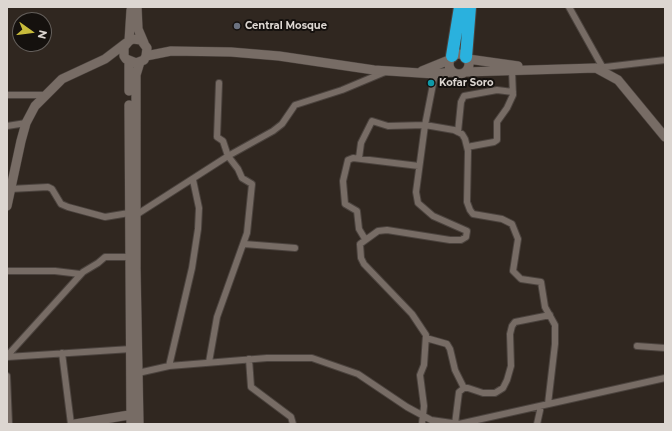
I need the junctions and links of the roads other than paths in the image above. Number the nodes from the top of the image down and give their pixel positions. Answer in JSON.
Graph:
{"nodes":[{"id":1,"x":131,"y":7,"type":"edge"},
{"id":2,"x":137,"y":7,"type":"edge"},
{"id":3,"x":460,"y":7,"type":"edge"},
{"id":4,"x":470,"y":7,"type":"edge"},
{"id":5,"x":569,"y":7,"type":"edge"},
{"id":6,"x":127,"y":42,"type":"junction"},
{"id":7,"x":145,"y":43,"type":"junction"},
{"id":8,"x":171,"y":51,"type":"junction"},
{"id":9,"x":450,"y":58,"type":"junction"},
{"id":10,"x":467,"y":58,"type":"junction"},
{"id":11,"x":105,"y":59,"type":"junction"},
{"id":12,"x":143,"y":59,"type":"junction"},
{"id":13,"x":128,"y":60,"type":"junction"},
{"id":14,"x":665,"y":60,"type":"edge"},
{"id":15,"x":599,"y":68,"type":"junction"},
{"id":16,"x":537,"y":69,"type":"junction"},
{"id":17,"x":387,"y":71,"type":"junction"},
{"id":18,"x":512,"y":71,"type":"junction"},
{"id":19,"x":419,"y":72,"type":"junction"},
{"id":20,"x":452,"y":72,"type":"junction"},
{"id":21,"x":465,"y":72,"type":"junction"},
{"id":22,"x":435,"y":74,"type":"junction"},
{"id":23,"x":219,"y":83,"type":"dead end"},
{"id":24,"x":513,"y":92,"type":"junction"},
{"id":25,"x":7,"y":95,"type":"edge"},
{"id":26,"x":44,"y":95,"type":"junction"},
{"id":27,"x":26,"y":123,"type":"junction"},
{"id":28,"x":425,"y":125,"type":"junction"},
{"id":29,"x":7,"y":126,"type":"edge"},
{"id":30,"x":458,"y":132,"type":"junction"},
{"id":31,"x":665,"y":137,"type":"edge"},
{"id":32,"x":467,"y":147,"type":"junction"},
{"id":33,"x":228,"y":156,"type":"junction"},
{"id":34,"x":359,"y":158,"type":"junction"},
{"id":35,"x":419,"y":166,"type":"junction"},
{"id":36,"x":193,"y":180,"type":"junction"},
{"id":37,"x":10,"y":189,"type":"junction"},
{"id":38,"x":7,"y":206,"type":"edge"},
{"id":39,"x":133,"y":214,"type":"junction"},
{"id":40,"x":365,"y":239,"type":"junction"},
{"id":41,"x":244,"y":244,"type":"junction"},
{"id":42,"x":294,"y":248,"type":"dead end"},
{"id":43,"x":130,"y":258,"type":"junction"},
{"id":44,"x":7,"y":272,"type":"edge"},
{"id":45,"x":80,"y":274,"type":"junction"},
{"id":46,"x":550,"y":316,"type":"junction"},
{"id":47,"x":426,"y":338,"type":"junction"},
{"id":48,"x":637,"y":346,"type":"dead end"},
{"id":49,"x":665,"y":348,"type":"edge"},
{"id":50,"x":131,"y":349,"type":"junction"},
{"id":51,"x":62,"y":353,"type":"junction"},
{"id":52,"x":7,"y":356,"type":"edge"},
{"id":53,"x":249,"y":359,"type":"junction"},
{"id":54,"x":209,"y":362,"type":"junction"},
{"id":55,"x":168,"y":366,"type":"junction"},
{"id":56,"x":138,"y":373,"type":"junction"},
{"id":57,"x":7,"y":376,"type":"edge"},
{"id":58,"x":665,"y":378,"type":"edge"},
{"id":59,"x":464,"y":388,"type":"junction"},
{"id":60,"x":548,"y":404,"type":"junction"},
{"id":61,"x":541,"y":406,"type":"junction"},
{"id":62,"x":423,"y":416,"type":"junction"},
{"id":63,"x":135,"y":420,"type":"edge"},
{"id":64,"x":10,"y":424,"type":"edge"},
{"id":65,"x":71,"y":424,"type":"edge"},
{"id":66,"x":75,"y":424,"type":"edge"},
{"id":67,"x":293,"y":424,"type":"edge"},
{"id":68,"x":422,"y":424,"type":"edge"},
{"id":69,"x":456,"y":424,"type":"edge"},
{"id":70,"x":537,"y":424,"type":"edge"}],
"edges":[{"from":1,"to":6,"type":"main road"},
{"from":2,"to":7,"type":"main road"},
{"from":3,"to":9,"type":"highway"},
{"from":4,"to":10,"type":"highway"},
{"from":5,"to":15,"type":"street"},
{"from":6,"to":7,"type":"main road"},
{"from":6,"to":11,"type":"main road"},
{"from":6,"to":13,"type":"main road"},
{"from":7,"to":8,"type":"main road"},
{"from":7,"to":12,"type":"main road"},
{"from":8,"to":12,"type":"main road"},
{"from":8,"to":17,"type":"main road"},
{"from":9,"to":10,"type":"main road"},
{"from":9,"to":19,"type":"main road"},
{"from":9,"to":20,"type":"main road"},
{"from":10,"to":16,"type":"main road"},
{"from":10,"to":21,"type":"main road"},
{"from":11,"to":13,"type":"main road"},
{"from":11,"to":26,"type":"main road"},
{"from":12,"to":13,"type":"main road"},
{"from":12,"to":39,"type":"main road"},
{"from":13,"to":39,"type":"main road"},
{"from":14,"to":15,"type":"street"},
{"from":15,"to":16,"type":"main road"},
{"from":15,"to":31,"type":"main road"},
{"from":16,"to":18,"type":"main road"},
{"from":17,"to":19,"type":"main road"},
{"from":17,"to":33,"type":"street"},
{"from":18,"to":21,"type":"main road"},
{"from":18,"to":24,"type":"street"},
{"from":19,"to":22,"type":"main road"},
{"from":20,"to":21,"type":"main road"},
{"from":20,"to":22,"type":"main road"},
{"from":22,"to":28,"type":"street"},
{"from":23,"to":33,"type":"street"},
{"from":24,"to":30,"type":"street"},
{"from":24,"to":32,"type":"street"},
{"from":25,"to":26,"type":"street"},
{"from":26,"to":27,"type":"main road"},
{"from":27,"to":29,"type":"street"},
{"from":27,"to":37,"type":"main road"},
{"from":28,"to":30,"type":"street"},
{"from":28,"to":34,"type":"street"},
{"from":28,"to":35,"type":"street"},
{"from":30,"to":32,"type":"street"},
{"from":32,"to":46,"type":"street"},
{"from":33,"to":36,"type":"street"},
{"from":33,"to":41,"type":"street"},
{"from":34,"to":35,"type":"street"},
{"from":34,"to":40,"type":"street"},
{"from":35,"to":40,"type":"street"},
{"from":36,"to":39,"type":"street"},
{"from":36,"to":55,"type":"street"},
{"from":37,"to":38,"type":"main road"},
{"from":37,"to":39,"type":"street"},
{"from":39,"to":43,"type":"main road"},
{"from":39,"to":56,"type":"main road"},
{"from":40,"to":47,"type":"street"},
{"from":41,"to":42,"type":"street"},
{"from":41,"to":54,"type":"street"},
{"from":43,"to":45,"type":"street"},
{"from":43,"to":50,"type":"main road"},
{"from":44,"to":45,"type":"street"},
{"from":45,"to":52,"type":"street"},
{"from":46,"to":59,"type":"street"},
{"from":46,"to":60,"type":"street"},
{"from":47,"to":59,"type":"street"},
{"from":47,"to":62,"type":"street"},
{"from":48,"to":49,"type":"street"},
{"from":50,"to":51,"type":"street"},
{"from":50,"to":63,"type":"main road"},
{"from":51,"to":52,"type":"street"},
{"from":51,"to":65,"type":"street"},
{"from":53,"to":54,"type":"street"},
{"from":53,"to":62,"type":"street"},
{"from":53,"to":67,"type":"street"},
{"from":54,"to":55,"type":"street"},
{"from":55,"to":56,"type":"street"},
{"from":56,"to":63,"type":"main road"},
{"from":57,"to":64,"type":"street"},
{"from":58,"to":60,"type":"street"},
{"from":59,"to":69,"type":"street"},
{"from":60,"to":61,"type":"street"},
{"from":61,"to":69,"type":"street"},
{"from":61,"to":70,"type":"street"},
{"from":62,"to":68,"type":"street"},
{"from":62,"to":69,"type":"street"},
{"from":63,"to":66,"type":"main road"}]}
